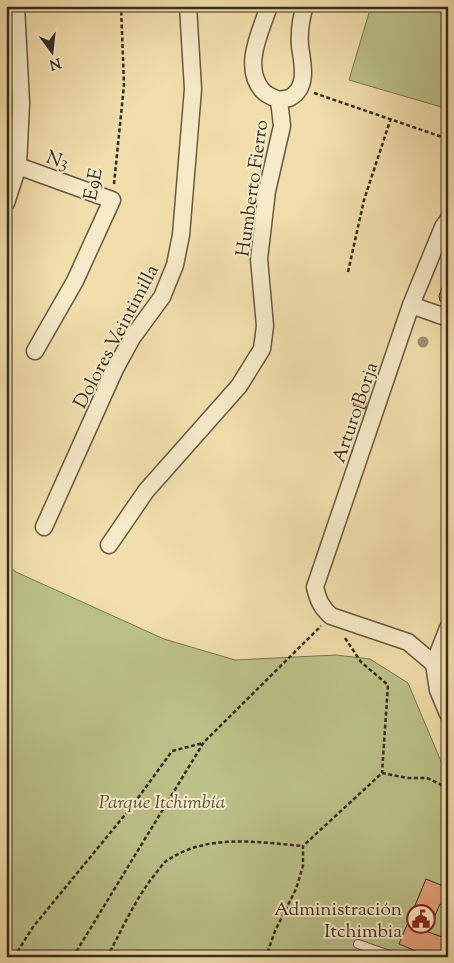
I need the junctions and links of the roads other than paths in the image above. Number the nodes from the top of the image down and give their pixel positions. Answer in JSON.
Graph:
{"nodes":[{"id":1,"x":188,"y":6,"type":"edge"},
{"id":2,"x":269,"y":6,"type":"edge"},
{"id":3,"x":305,"y":6,"type":"edge"},
{"id":4,"x":13,"y":9,"type":"edge"},
{"id":5,"x":279,"y":100,"type":"junction"},
{"id":6,"x":18,"y":166,"type":"junction"},
{"id":7,"x":112,"y":200,"type":"joint"},
{"id":8,"x":6,"y":203,"type":"edge"},
{"id":9,"x":448,"y":220,"type":"edge"},
{"id":10,"x":411,"y":305,"type":"junction"},
{"id":11,"x":448,"y":318,"type":"edge"},
{"id":12,"x":34,"y":351,"type":"dead end"},
{"id":13,"x":44,"y":527,"type":"dead end"},
{"id":14,"x":110,"y":545,"type":"dead end"},
{"id":15,"x":448,"y":628,"type":"edge"},
{"id":16,"x":441,"y":665,"type":"edge"},
{"id":17,"x":448,"y":714,"type":"edge"},
{"id":18,"x":358,"y":944,"type":"dead end"},
{"id":19,"x":395,"y":957,"type":"edge"}],
"edges":[{"from":1,"to":13,"type":"street","name":"Dolores Veintimilla"},
{"from":2,"to":5,"type":"street"},
{"from":3,"to":5,"type":"street","name":"Humberto Fierro"},
{"from":4,"to":6,"type":"street"},
{"from":5,"to":14,"type":"street","name":"Humberto Fierro"},
{"from":6,"to":7,"type":"street","name":"N3"},
{"from":6,"to":8,"type":"street"},
{"from":7,"to":12,"type":"street","name":"E9E"},
{"from":9,"to":10,"type":"street","name":"Arturo Borja"},
{"from":10,"to":11,"type":"street"},
{"from":10,"to":16,"type":"street","name":"Arturo Borja"},
{"from":15,"to":16,"type":"street"},
{"from":16,"to":17,"type":"street"},
{"from":18,"to":19,"type":"lane"}]}
